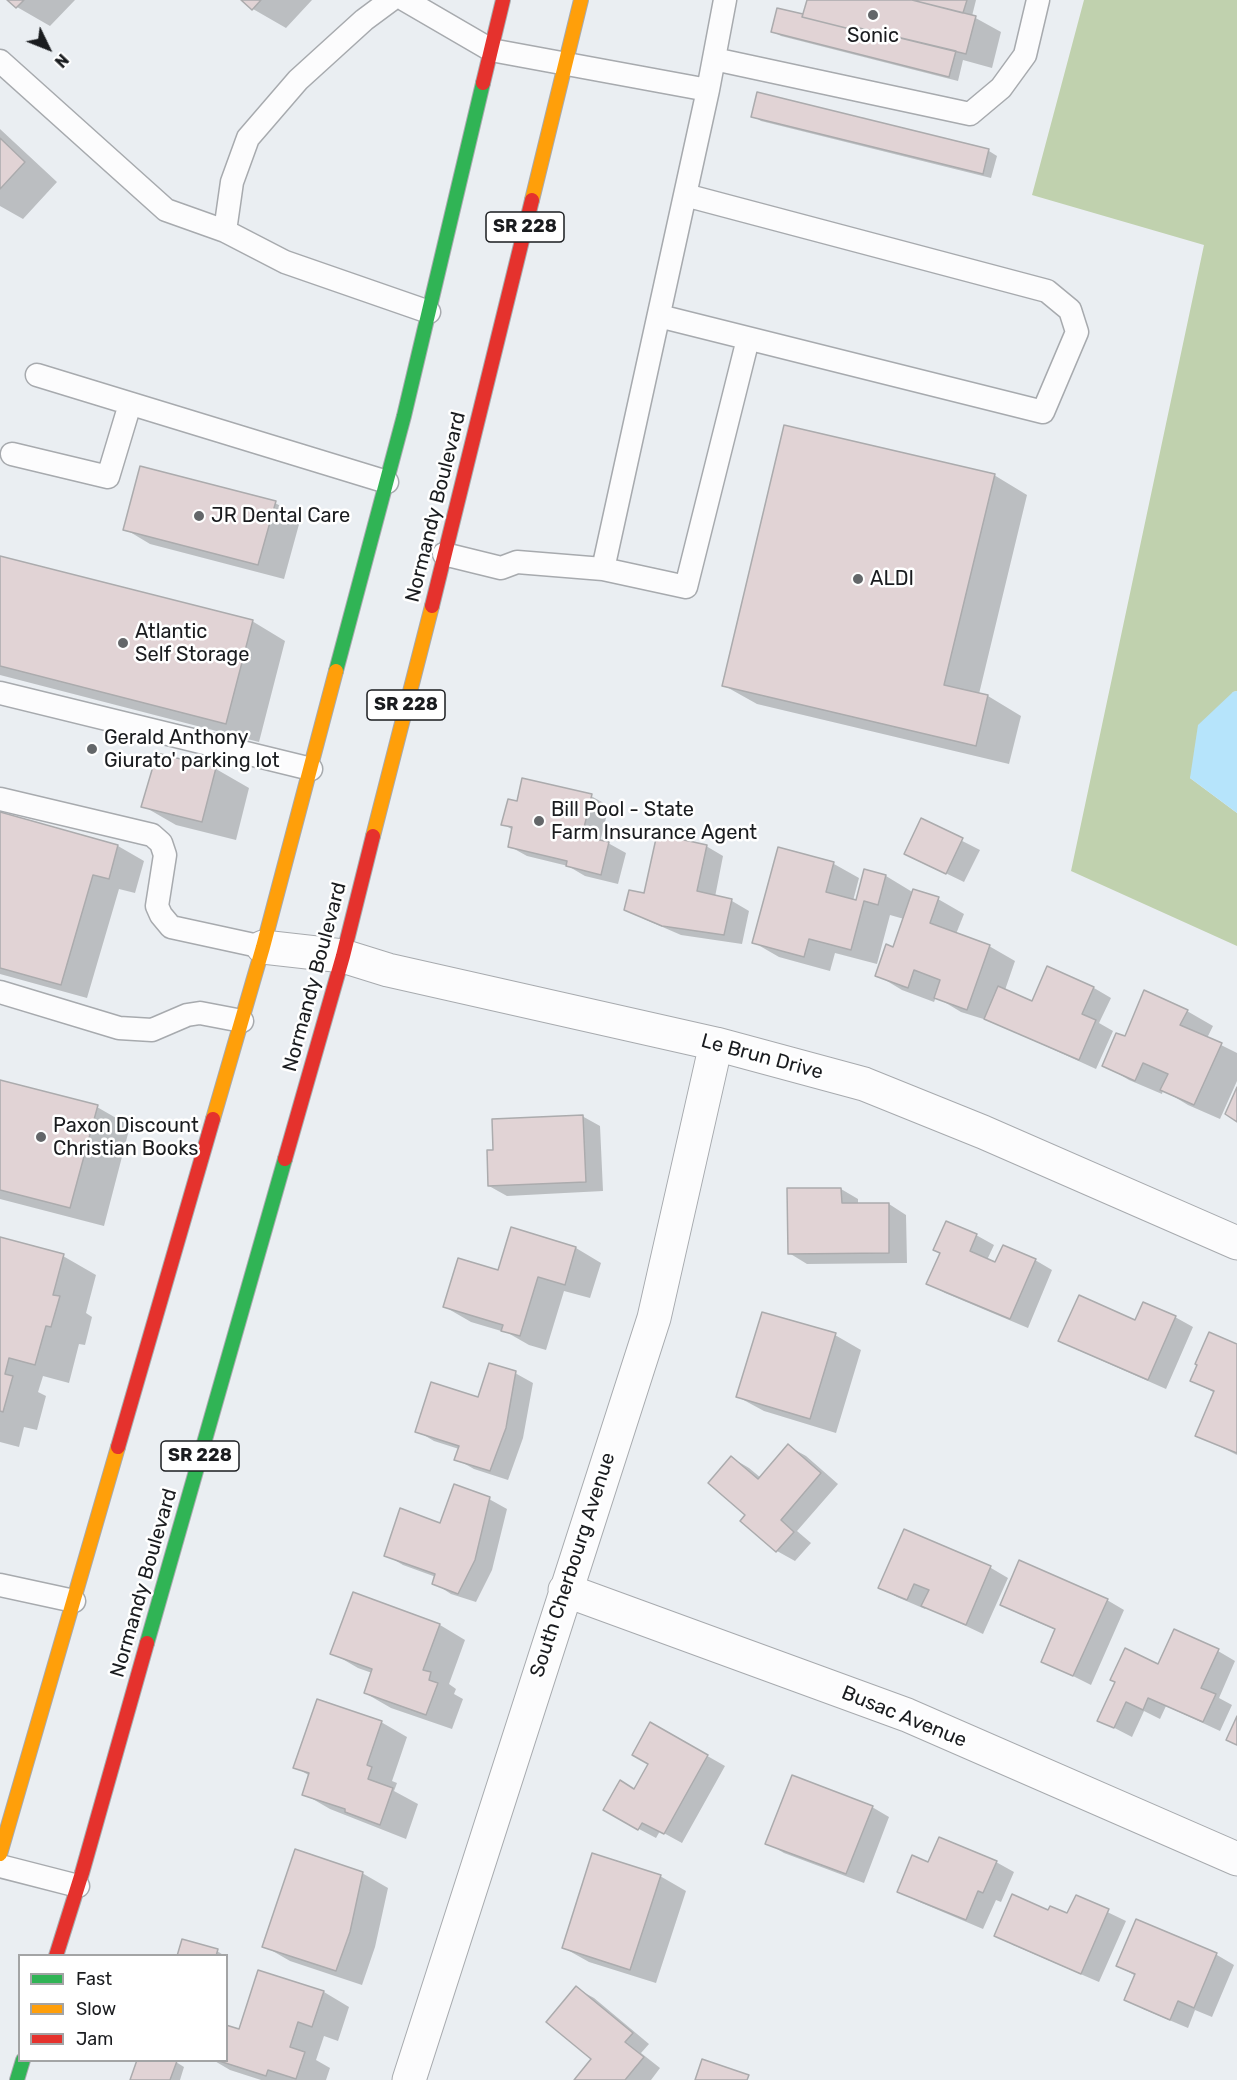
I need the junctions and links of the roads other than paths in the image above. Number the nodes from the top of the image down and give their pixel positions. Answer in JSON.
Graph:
{"nodes":[{"id":1,"x":391,"y":0,"type":"edge"},
{"id":2,"x":405,"y":0,"type":"edge"},
{"id":3,"x":503,"y":0,"type":"edge"},
{"id":4,"x":581,"y":0,"type":"edge"},
{"id":5,"x":725,"y":0,"type":"edge"},
{"id":6,"x":1038,"y":0,"type":"edge"},
{"id":7,"x":491,"y":50,"type":"junction"},
{"id":8,"x":714,"y":59,"type":"junction"},
{"id":9,"x":0,"y":61,"type":"edge"},
{"id":10,"x":565,"y":64,"type":"junction"},
{"id":11,"x":708,"y":90,"type":"junction"},
{"id":12,"x":685,"y":195,"type":"junction"},
{"id":13,"x":225,"y":231,"type":"junction"},
{"id":14,"x":429,"y":312,"type":"junction"},
{"id":15,"x":658,"y":316,"type":"junction"},
{"id":16,"x":748,"y":339,"type":"junction"},
{"id":17,"x":37,"y":375,"type":"dead end"},
{"id":18,"x":130,"y":404,"type":"junction"},
{"id":19,"x":12,"y":454,"type":"dead end"},
{"id":20,"x":387,"y":482,"type":"junction"},
{"id":21,"x":444,"y":554,"type":"junction"},
{"id":22,"x":603,"y":569,"type":"junction"},
{"id":23,"x":0,"y":693,"type":"edge"},
{"id":24,"x":311,"y":769,"type":"junction"},
{"id":25,"x":0,"y":799,"type":"edge"},
{"id":26,"x":263,"y":948,"type":"junction"},
{"id":27,"x":343,"y":956,"type":"junction"},
{"id":28,"x":0,"y":992,"type":"edge"},
{"id":29,"x":242,"y":1021,"type":"junction"},
{"id":30,"x":716,"y":1044,"type":"junction"},
{"id":31,"x":1237,"y":1243,"type":"edge"},
{"id":32,"x":0,"y":1584,"type":"edge"},
{"id":33,"x":565,"y":1590,"type":"junction"},
{"id":34,"x":74,"y":1601,"type":"junction"},
{"id":35,"x":0,"y":1854,"type":"edge"},
{"id":36,"x":1237,"y":1859,"type":"edge"},
{"id":37,"x":0,"y":1866,"type":"edge"},
{"id":38,"x":78,"y":1886,"type":"junction"},
{"id":39,"x":57,"y":1954,"type":"edge"},
{"id":40,"x":23,"y":2062,"type":"edge"},
{"id":41,"x":17,"y":2080,"type":"edge"},
{"id":42,"x":408,"y":2080,"type":"edge"}],
"edges":[{"from":1,"to":13,"type":"lane"},
{"from":2,"to":7,"type":"lane"},
{"from":3,"to":7,"type":"main road"},
{"from":4,"to":10,"type":"main road","name":"Normandy Boulevard","number":"SR 228"},
{"from":5,"to":8,"type":"lane"},
{"from":6,"to":8,"type":"lane"},
{"from":7,"to":10,"type":"lane"},
{"from":7,"to":14,"type":"main road"},
{"from":8,"to":11,"type":"lane"},
{"from":9,"to":13,"type":"lane"},
{"from":10,"to":11,"type":"lane"},
{"from":10,"to":21,"type":"main road","name":"Normandy Boulevard","number":"SR 228"},
{"from":11,"to":12,"type":"lane"},
{"from":12,"to":15,"type":"lane"},
{"from":12,"to":16,"type":"lane"},
{"from":13,"to":14,"type":"lane"},
{"from":14,"to":20,"type":"main road"},
{"from":15,"to":16,"type":"lane"},
{"from":15,"to":22,"type":"lane"},
{"from":16,"to":22,"type":"lane"},
{"from":17,"to":18,"type":"lane"},
{"from":18,"to":19,"type":"lane"},
{"from":18,"to":20,"type":"lane"},
{"from":20,"to":24,"type":"main road"},
{"from":21,"to":22,"type":"lane"},
{"from":21,"to":27,"type":"main road","name":"Normandy Boulevard","number":"SR 228"},
{"from":23,"to":24,"type":"lane"},
{"from":24,"to":26,"type":"main road"},
{"from":25,"to":26,"type":"lane"},
{"from":26,"to":27,"type":"street","name":"Le Brun Drive"},
{"from":26,"to":29,"type":"main road"},
{"from":27,"to":30,"type":"street","name":"Le Brun Drive"},
{"from":27,"to":38,"type":"main road","name":"Normandy Boulevard","number":"SR 228"},
{"from":28,"to":29,"type":"lane"},
{"from":29,"to":34,"type":"main road"},
{"from":30,"to":31,"type":"street","name":"Le Brun Drive"},
{"from":30,"to":33,"type":"street","name":"South Cherbourg Avenue"},
{"from":32,"to":34,"type":"lane"},
{"from":33,"to":36,"type":"street","name":"Busac Avenue"},
{"from":33,"to":42,"type":"street","name":"South Cherbourg Avenue"},
{"from":34,"to":35,"type":"main road"},
{"from":37,"to":38,"type":"lane"},
{"from":38,"to":39,"type":"main road","name":"Normandy Boulevard","number":"SR 228"},
{"from":40,"to":41,"type":"main road"}]}
